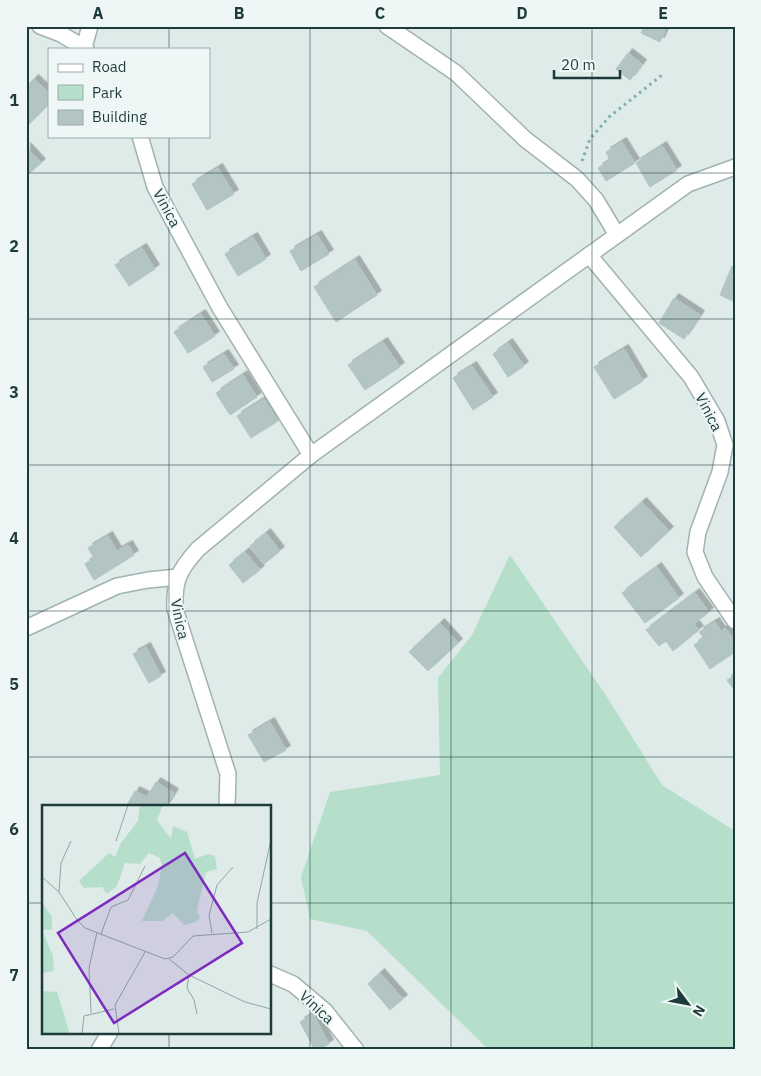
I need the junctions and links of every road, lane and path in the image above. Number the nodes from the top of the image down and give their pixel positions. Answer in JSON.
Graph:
{"nodes":[{"id":1,"x":40,"y":26,"type":"edge"},
{"id":2,"x":90,"y":26,"type":"edge"},
{"id":3,"x":388,"y":26,"type":"edge"},
{"id":4,"x":85,"y":48,"type":"edge"},
{"id":5,"x":662,"y":75,"type":"dead end"},
{"id":6,"x":141,"y":138,"type":"edge"},
{"id":7,"x":735,"y":167,"type":"edge"},
{"id":8,"x":577,"y":178,"type":"junction"},
{"id":9,"x":617,"y":235,"type":"junction"},
{"id":10,"x":589,"y":255,"type":"junction"},
{"id":11,"x":311,"y":455,"type":"junction"},
{"id":12,"x":178,"y":577,"type":"junction"},
{"id":13,"x":735,"y":621,"type":"edge"},
{"id":14,"x":26,"y":628,"type":"edge"},
{"id":15,"x":227,"y":805,"type":"edge"},
{"id":16,"x":271,"y":974,"type":"edge"},
{"id":17,"x":109,"y":1034,"type":"edge"},
{"id":18,"x":99,"y":1050,"type":"edge"},
{"id":19,"x":356,"y":1050,"type":"edge"}],
"edges":[{"from":1,"to":4,"type":"street"},
{"from":2,"to":4,"type":"street"},
{"from":3,"to":8,"type":"street"},
{"from":5,"to":8,"type":"path"},
{"from":6,"to":11,"type":"street","name":"Vinica"},
{"from":7,"to":9,"type":"street","name":"Vinica"},
{"from":8,"to":9,"type":"street"},
{"from":9,"to":10,"type":"street","name":"Vinica"},
{"from":10,"to":11,"type":"street","name":"Vinica"},
{"from":10,"to":13,"type":"street","name":"Vinica"},
{"from":11,"to":12,"type":"street","name":"Vinica"},
{"from":12,"to":14,"type":"street"},
{"from":12,"to":15,"type":"street","name":"Vinica"},
{"from":16,"to":19,"type":"street","name":"Vinica"},
{"from":17,"to":18,"type":"street"}]}
